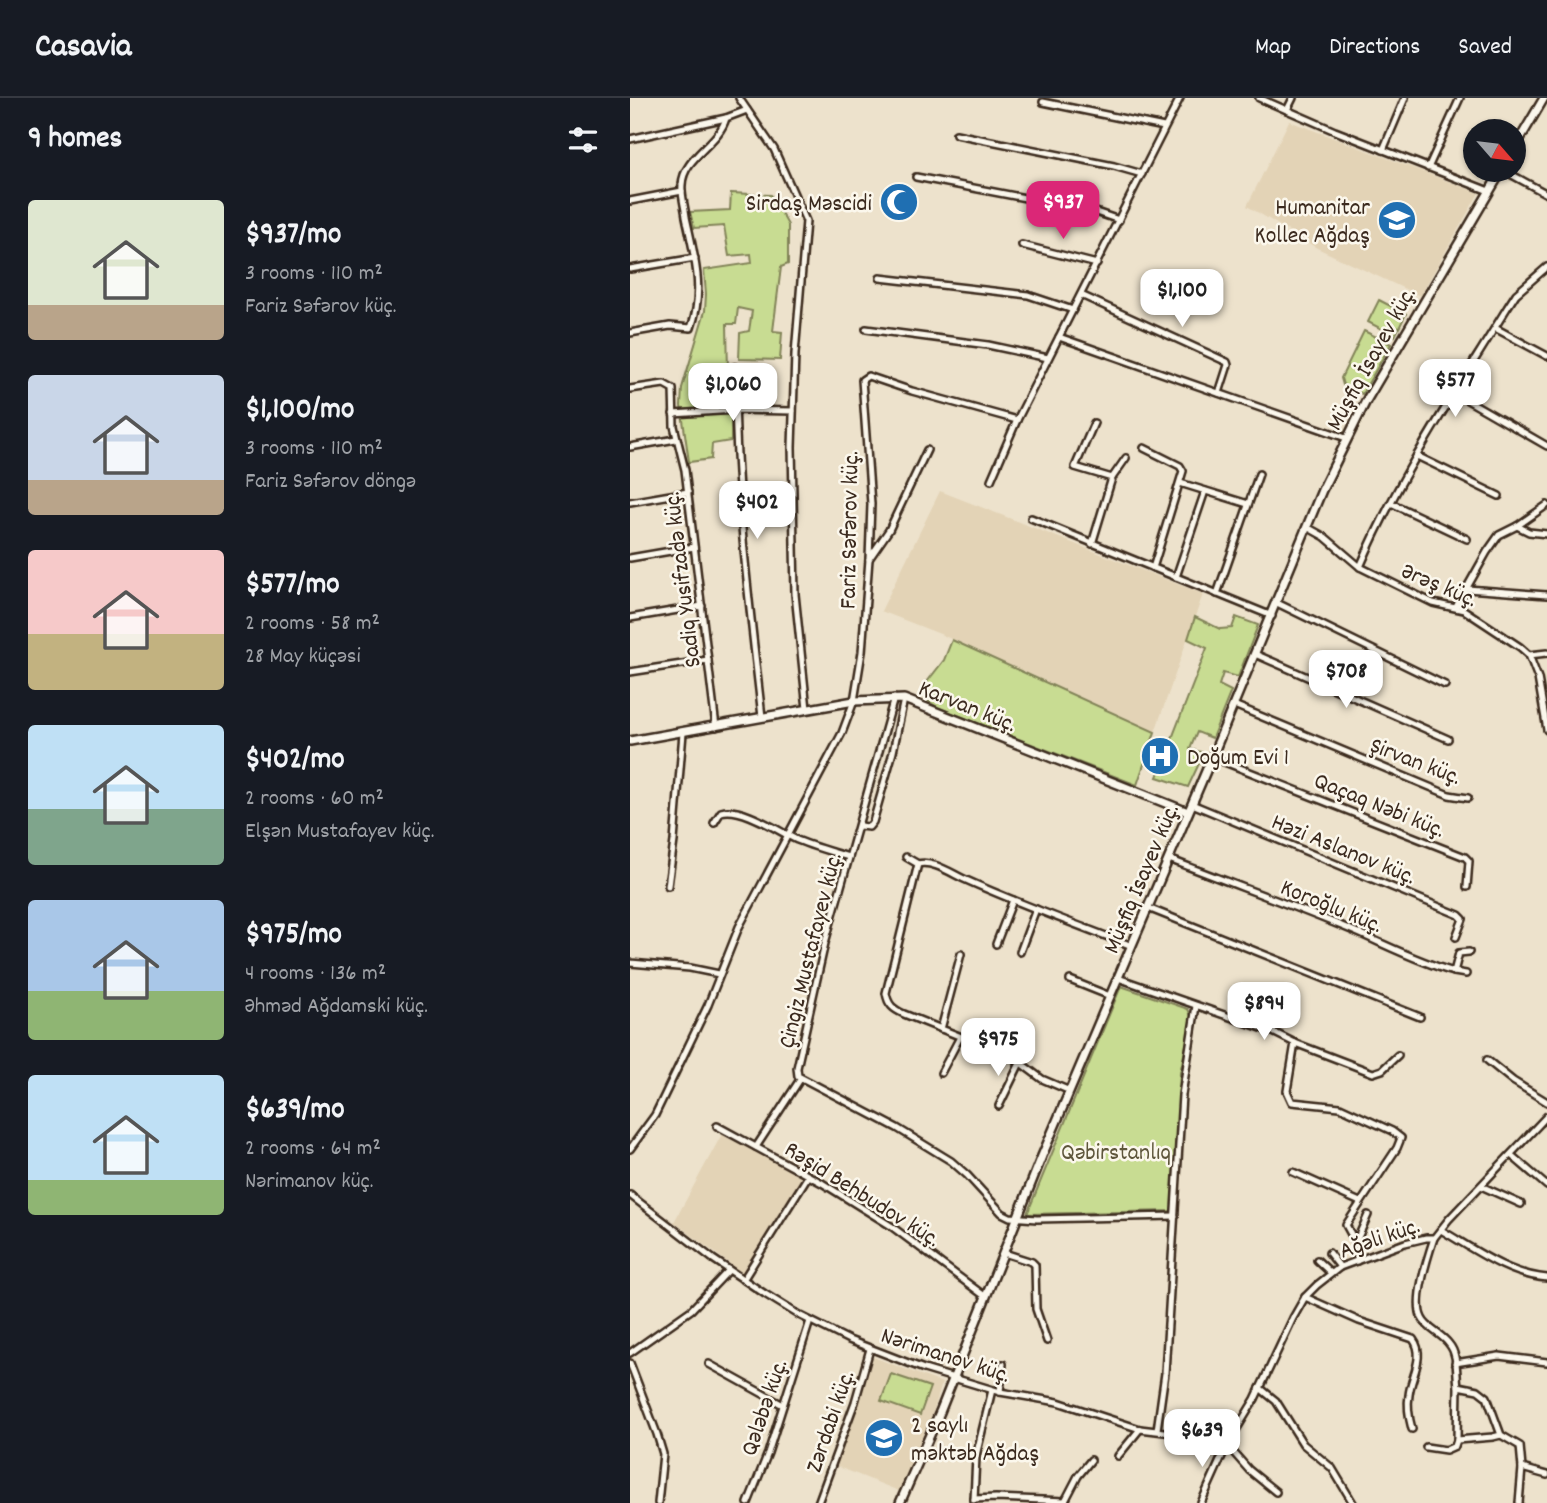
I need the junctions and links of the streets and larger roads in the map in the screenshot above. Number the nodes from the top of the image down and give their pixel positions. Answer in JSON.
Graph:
{"nodes":[{"id":1,"x":739,"y":98,"type":"edge"},
{"id":2,"x":1180,"y":98,"type":"edge"},
{"id":3,"x":1259,"y":98,"type":"edge"},
{"id":4,"x":1293,"y":98,"type":"edge"},
{"id":5,"x":1405,"y":98,"type":"edge"},
{"id":6,"x":1460,"y":98,"type":"edge"},
{"id":7,"x":1544,"y":98,"type":"edge"},
{"id":8,"x":1044,"y":102,"type":"dead end"},
{"id":9,"x":747,"y":110,"type":"junction"},
{"id":10,"x":1286,"y":110,"type":"junction"},
{"id":11,"x":726,"y":118,"type":"junction"},
{"id":12,"x":1164,"y":127,"type":"junction"},
{"id":13,"x":1526,"y":129,"type":"edge"},
{"id":14,"x":956,"y":134,"type":"dead end"},
{"id":15,"x":630,"y":139,"type":"edge"},
{"id":16,"x":1383,"y":150,"type":"junction"},
{"id":17,"x":1428,"y":168,"type":"junction"},
{"id":18,"x":1142,"y":174,"type":"junction"},
{"id":19,"x":916,"y":177,"type":"dead end"},
{"id":20,"x":1495,"y":182,"type":"edge"},
{"id":21,"x":1524,"y":182,"type":"edge"},
{"id":22,"x":682,"y":191,"type":"junction"},
{"id":23,"x":1489,"y":191,"type":"junction"},
{"id":24,"x":1547,"y":194,"type":"edge"},
{"id":25,"x":630,"y":201,"type":"edge"},
{"id":26,"x":1119,"y":220,"type":"junction"},
{"id":27,"x":1022,"y":245,"type":"dead end"},
{"id":28,"x":695,"y":258,"type":"junction"},
{"id":29,"x":1097,"y":264,"type":"junction"},
{"id":30,"x":1547,"y":267,"type":"edge"},
{"id":31,"x":630,"y":270,"type":"edge"},
{"id":32,"x":880,"y":278,"type":"dead end"},
{"id":33,"x":1081,"y":295,"type":"junction"},
{"id":34,"x":1073,"y":310,"type":"junction"},
{"id":35,"x":1495,"y":328,"type":"junction"},
{"id":36,"x":866,"y":329,"type":"dead end"},
{"id":37,"x":630,"y":333,"type":"edge"},
{"id":38,"x":1059,"y":337,"type":"junction"},
{"id":39,"x":1547,"y":356,"type":"edge"},
{"id":40,"x":1048,"y":358,"type":"junction"},
{"id":41,"x":735,"y":367,"type":"dead end"},
{"id":42,"x":630,"y":388,"type":"edge"},
{"id":43,"x":1455,"y":393,"type":"junction"},
{"id":44,"x":1219,"y":394,"type":"junction"},
{"id":45,"x":735,"y":410,"type":"junction"},
{"id":46,"x":793,"y":411,"type":"junction"},
{"id":47,"x":673,"y":414,"type":"junction"},
{"id":48,"x":1017,"y":420,"type":"junction"},
{"id":49,"x":1094,"y":423,"type":"dead end"},
{"id":50,"x":1346,"y":438,"type":"junction"},
{"id":51,"x":676,"y":439,"type":"junction"},
{"id":52,"x":1547,"y":446,"type":"edge"},
{"id":53,"x":630,"y":447,"type":"edge"},
{"id":54,"x":1144,"y":448,"type":"dead end"},
{"id":55,"x":926,"y":450,"type":"dead end"},
{"id":56,"x":1417,"y":456,"type":"junction"},
{"id":57,"x":1126,"y":458,"type":"dead end"},
{"id":58,"x":1259,"y":474,"type":"dead end"},
{"id":59,"x":1112,"y":478,"type":"junction"},
{"id":60,"x":991,"y":480,"type":"dead end"},
{"id":61,"x":1180,"y":483,"type":"junction"},
{"id":62,"x":1205,"y":491,"type":"junction"},
{"id":63,"x":688,"y":492,"type":"junction"},
{"id":64,"x":1499,"y":496,"type":"dead end"},
{"id":65,"x":630,"y":502,"type":"edge"},
{"id":66,"x":1391,"y":502,"type":"junction"},
{"id":67,"x":1248,"y":504,"type":"junction"},
{"id":68,"x":1547,"y":505,"type":"edge"},
{"id":69,"x":1031,"y":518,"type":"dead end"},
{"id":70,"x":1517,"y":526,"type":"junction"},
{"id":71,"x":1307,"y":527,"type":"junction"},
{"id":72,"x":1547,"y":534,"type":"edge"},
{"id":73,"x":1467,"y":539,"type":"dead end"},
{"id":74,"x":1092,"y":544,"type":"junction"},
{"id":75,"x":694,"y":547,"type":"junction"},
{"id":76,"x":630,"y":558,"type":"edge"},
{"id":77,"x":869,"y":559,"type":"junction"},
{"id":78,"x":1360,"y":567,"type":"junction"},
{"id":79,"x":1153,"y":568,"type":"junction"},
{"id":80,"x":1176,"y":577,"type":"junction"},
{"id":81,"x":1467,"y":589,"type":"junction"},
{"id":82,"x":1217,"y":594,"type":"junction"},
{"id":83,"x":1547,"y":595,"type":"edge"},
{"id":84,"x":1277,"y":603,"type":"junction"},
{"id":85,"x":702,"y":606,"type":"junction"},
{"id":86,"x":1456,"y":607,"type":"junction"},
{"id":87,"x":1272,"y":615,"type":"junction"},
{"id":88,"x":630,"y":618,"type":"edge"},
{"id":89,"x":1547,"y":653,"type":"edge"},
{"id":90,"x":1255,"y":654,"type":"junction"},
{"id":91,"x":1529,"y":655,"type":"junction"},
{"id":92,"x":708,"y":660,"type":"junction"},
{"id":93,"x":630,"y":672,"type":"edge"},
{"id":94,"x":1445,"y":685,"type":"dead end"},
{"id":95,"x":894,"y":698,"type":"junction"},
{"id":96,"x":904,"y":699,"type":"junction"},
{"id":97,"x":854,"y":701,"type":"junction"},
{"id":98,"x":1234,"y":705,"type":"junction"},
{"id":99,"x":1545,"y":707,"type":"edge"},
{"id":100,"x":807,"y":709,"type":"junction"},
{"id":101,"x":762,"y":717,"type":"junction"},
{"id":102,"x":716,"y":727,"type":"junction"},
{"id":103,"x":1547,"y":730,"type":"edge"},
{"id":104,"x":682,"y":733,"type":"junction"},
{"id":105,"x":1448,"y":739,"type":"dead end"},
{"id":106,"x":630,"y":741,"type":"edge"},
{"id":107,"x":1212,"y":757,"type":"junction"},
{"id":108,"x":1468,"y":798,"type":"dead end"},
{"id":109,"x":1190,"y":808,"type":"junction"},
{"id":110,"x":714,"y":823,"type":"dead end"},
{"id":111,"x":859,"y":826,"type":"junction"},
{"id":112,"x":788,"y":834,"type":"junction"},
{"id":113,"x":849,"y":857,"type":"junction"},
{"id":114,"x":906,"y":857,"type":"dead end"},
{"id":115,"x":1168,"y":859,"type":"junction"},
{"id":116,"x":918,"y":864,"type":"junction"},
{"id":117,"x":668,"y":886,"type":"dead end"},
{"id":118,"x":1467,"y":887,"type":"dead end"},
{"id":119,"x":1013,"y":900,"type":"junction"},
{"id":120,"x":1148,"y":908,"type":"junction"},
{"id":121,"x":1036,"y":909,"type":"junction"},
{"id":122,"x":1456,"y":937,"type":"dead end"},
{"id":123,"x":996,"y":944,"type":"dead end"},
{"id":124,"x":1132,"y":946,"type":"junction"},
{"id":125,"x":1469,"y":951,"type":"dead end"},
{"id":126,"x":1020,"y":952,"type":"dead end"},
{"id":127,"x":961,"y":954,"type":"dead end"},
{"id":128,"x":630,"y":963,"type":"edge"},
{"id":129,"x":1454,"y":972,"type":"junction"},
{"id":130,"x":719,"y":974,"type":"junction"},
{"id":131,"x":1466,"y":974,"type":"dead end"},
{"id":132,"x":1118,"y":978,"type":"junction"},
{"id":133,"x":1070,"y":980,"type":"dead end"},
{"id":134,"x":1110,"y":996,"type":"junction"},
{"id":135,"x":1196,"y":1006,"type":"junction"},
{"id":136,"x":1420,"y":1017,"type":"dead end"},
{"id":137,"x":941,"y":1029,"type":"junction"},
{"id":138,"x":960,"y":1037,"type":"junction"},
{"id":139,"x":1295,"y":1043,"type":"junction"},
{"id":140,"x":1398,"y":1055,"type":"dead end"},
{"id":141,"x":1487,"y":1060,"type":"dead end"},
{"id":142,"x":1021,"y":1062,"type":"junction"},
{"id":143,"x":941,"y":1073,"type":"dead end"},
{"id":144,"x":801,"y":1078,"type":"junction"},
{"id":145,"x":1070,"y":1091,"type":"junction"},
{"id":146,"x":1547,"y":1102,"type":"edge"},
{"id":147,"x":999,"y":1106,"type":"dead end"},
{"id":148,"x":1547,"y":1116,"type":"edge"},
{"id":149,"x":717,"y":1126,"type":"dead end"},
{"id":150,"x":756,"y":1147,"type":"junction"},
{"id":151,"x":630,"y":1149,"type":"edge"},
{"id":152,"x":1511,"y":1155,"type":"junction"},
{"id":153,"x":1293,"y":1172,"type":"dead end"},
{"id":154,"x":808,"y":1176,"type":"junction"},
{"id":155,"x":1481,"y":1186,"type":"junction"},
{"id":156,"x":1547,"y":1186,"type":"edge"},
{"id":157,"x":630,"y":1195,"type":"edge"},
{"id":158,"x":1360,"y":1202,"type":"junction"},
{"id":159,"x":1521,"y":1204,"type":"dead end"},
{"id":160,"x":1368,"y":1215,"type":"dead end"},
{"id":161,"x":1175,"y":1216,"type":"junction"},
{"id":162,"x":1018,"y":1219,"type":"junction"},
{"id":163,"x":1441,"y":1230,"type":"junction"},
{"id":164,"x":1434,"y":1238,"type":"junction"},
{"id":165,"x":1356,"y":1242,"type":"junction"},
{"id":166,"x":1329,"y":1252,"type":"dead end"},
{"id":167,"x":1004,"y":1253,"type":"junction"},
{"id":168,"x":1317,"y":1260,"type":"dead end"},
{"id":169,"x":1357,"y":1261,"type":"junction"},
{"id":170,"x":1340,"y":1267,"type":"junction"},
{"id":171,"x":729,"y":1270,"type":"junction"},
{"id":172,"x":1331,"y":1273,"type":"junction"},
{"id":173,"x":1547,"y":1278,"type":"edge"},
{"id":174,"x":743,"y":1280,"type":"junction"},
{"id":175,"x":986,"y":1297,"type":"junction"},
{"id":176,"x":1305,"y":1297,"type":"junction"},
{"id":177,"x":810,"y":1321,"type":"junction"},
{"id":178,"x":1048,"y":1341,"type":"dead end"},
{"id":179,"x":870,"y":1349,"type":"junction"},
{"id":180,"x":630,"y":1353,"type":"edge"},
{"id":181,"x":1547,"y":1362,"type":"edge"},
{"id":182,"x":630,"y":1363,"type":"edge"},
{"id":183,"x":1455,"y":1363,"type":"junction"},
{"id":184,"x":709,"y":1364,"type":"dead end"},
{"id":185,"x":1003,"y":1364,"type":"dead end"},
{"id":186,"x":953,"y":1379,"type":"junction"},
{"id":187,"x":1458,"y":1386,"type":"junction"},
{"id":188,"x":1261,"y":1388,"type":"junction"},
{"id":189,"x":992,"y":1390,"type":"junction"},
{"id":190,"x":1000,"y":1392,"type":"junction"},
{"id":191,"x":783,"y":1405,"type":"junction"},
{"id":192,"x":1140,"y":1429,"type":"junction"},
{"id":193,"x":1412,"y":1429,"type":"dead end"},
{"id":194,"x":1157,"y":1430,"type":"junction"},
{"id":195,"x":1502,"y":1434,"type":"junction"},
{"id":196,"x":1457,"y":1440,"type":"junction"},
{"id":197,"x":1227,"y":1445,"type":"junction"},
{"id":198,"x":1426,"y":1447,"type":"dead end"},
{"id":199,"x":1118,"y":1456,"type":"dead end"},
{"id":200,"x":1091,"y":1460,"type":"dead end"},
{"id":201,"x":1522,"y":1468,"type":"junction"},
{"id":202,"x":1547,"y":1475,"type":"edge"},
{"id":203,"x":1276,"y":1492,"type":"dead end"},
{"id":204,"x":974,"y":1501,"type":"edge"},
{"id":205,"x":658,"y":1503,"type":"edge"},
{"id":206,"x":748,"y":1503,"type":"edge"},
{"id":207,"x":817,"y":1503,"type":"edge"},
{"id":208,"x":900,"y":1503,"type":"edge"},
{"id":209,"x":1201,"y":1503,"type":"edge"},
{"id":210,"x":1353,"y":1503,"type":"edge"},
{"id":211,"x":1519,"y":1503,"type":"edge"}],
"edges":[{"from":1,"to":9,"type":"street"},
{"from":2,"to":12,"type":"street"},
{"from":3,"to":10,"type":"street"},
{"from":4,"to":10,"type":"street"},
{"from":5,"to":16,"type":"street"},
{"from":6,"to":17,"type":"street"},
{"from":7,"to":13,"type":"street"},
{"from":8,"to":12,"type":"street"},
{"from":9,"to":11,"type":"street"},
{"from":9,"to":46,"type":"street"},
{"from":10,"to":16,"type":"street"},
{"from":11,"to":15,"type":"street"},
{"from":11,"to":22,"type":"street"},
{"from":12,"to":18,"type":"street"},
{"from":14,"to":18,"type":"street"},
{"from":16,"to":17,"type":"street"},
{"from":17,"to":23,"type":"street"},
{"from":18,"to":26,"type":"street"},
{"from":19,"to":26,"type":"street"},
{"from":20,"to":23,"type":"street","name":"Müşfiq İsayev küç."},
{"from":21,"to":24,"type":"street"},
{"from":22,"to":25,"type":"street"},
{"from":22,"to":28,"type":"street"},
{"from":23,"to":50,"type":"street","name":"Müşfiq İsayev küç."},
{"from":26,"to":29,"type":"street"},
{"from":27,"to":29,"type":"street"},
{"from":28,"to":31,"type":"street"},
{"from":28,"to":37,"type":"street"},
{"from":29,"to":33,"type":"street"},
{"from":30,"to":35,"type":"street"},
{"from":32,"to":34,"type":"street"},
{"from":33,"to":34,"type":"street"},
{"from":33,"to":44,"type":"street"},
{"from":34,"to":38,"type":"street"},
{"from":35,"to":39,"type":"street"},
{"from":35,"to":43,"type":"street"},
{"from":36,"to":40,"type":"street"},
{"from":38,"to":40,"type":"street"},
{"from":38,"to":44,"type":"street"},
{"from":40,"to":48,"type":"street"},
{"from":41,"to":45,"type":"street"},
{"from":42,"to":47,"type":"street","name":"Sadiq Yusifzadə küç."},
{"from":43,"to":52,"type":"street"},
{"from":43,"to":56,"type":"street"},
{"from":44,"to":50,"type":"street"},
{"from":45,"to":46,"type":"street"},
{"from":45,"to":47,"type":"street"},
{"from":45,"to":101,"type":"street"},
{"from":46,"to":100,"type":"street"},
{"from":47,"to":51,"type":"street","name":"Sadiq Yusifzadə küç."},
{"from":48,"to":60,"type":"street"},
{"from":48,"to":77,"type":"street","name":"Fariz Səfərov küç."},
{"from":49,"to":59,"type":"street"},
{"from":50,"to":71,"type":"street","name":"Müşfiq İsayev küç."},
{"from":51,"to":53,"type":"street"},
{"from":51,"to":63,"type":"street","name":"Sadiq Yusifzadə küç."},
{"from":54,"to":61,"type":"street"},
{"from":55,"to":77,"type":"street"},
{"from":56,"to":64,"type":"street"},
{"from":56,"to":66,"type":"street"},
{"from":57,"to":59,"type":"street"},
{"from":58,"to":67,"type":"street"},
{"from":59,"to":74,"type":"street"},
{"from":61,"to":62,"type":"street"},
{"from":61,"to":79,"type":"street"},
{"from":62,"to":67,"type":"street"},
{"from":62,"to":80,"type":"street"},
{"from":63,"to":65,"type":"street"},
{"from":63,"to":75,"type":"street","name":"Sadiq Yusifzadə küç."},
{"from":66,"to":73,"type":"street"},
{"from":66,"to":78,"type":"street"},
{"from":67,"to":82,"type":"street"},
{"from":68,"to":70,"type":"street"},
{"from":69,"to":74,"type":"street"},
{"from":70,"to":72,"type":"street"},
{"from":70,"to":81,"type":"street"},
{"from":71,"to":78,"type":"street","name":"Ərəş küç."},
{"from":71,"to":84,"type":"street","name":"Müşfiq İsayev küç."},
{"from":74,"to":79,"type":"street"},
{"from":75,"to":76,"type":"street"},
{"from":75,"to":85,"type":"street","name":"Sadiq Yusifzadə küç."},
{"from":77,"to":97,"type":"street","name":"Fariz Səfərov küç."},
{"from":78,"to":86,"type":"street","name":"Ərəş küç."},
{"from":79,"to":80,"type":"street"},
{"from":80,"to":82,"type":"street"},
{"from":81,"to":83,"type":"street"},
{"from":81,"to":86,"type":"street"},
{"from":82,"to":87,"type":"street"},
{"from":84,"to":87,"type":"street","name":"Müşfiq İsayev küç."},
{"from":84,"to":94,"type":"street"},
{"from":85,"to":88,"type":"street"},
{"from":85,"to":92,"type":"street","name":"Sadiq Yusifzadə küç."},
{"from":86,"to":91,"type":"street","name":"Ərəş küç."},
{"from":87,"to":90,"type":"street","name":"Müşfiq İsayev küç."},
{"from":89,"to":91,"type":"street"},
{"from":90,"to":98,"type":"street","name":"Müşfiq İsayev küç."},
{"from":90,"to":105,"type":"street"},
{"from":91,"to":99,"type":"street"},
{"from":92,"to":93,"type":"street"},
{"from":92,"to":102,"type":"street","name":"Sadiq Yusifzadə küç."},
{"from":95,"to":96,"type":"street","name":"Karvan küç."},
{"from":95,"to":97,"type":"street","name":"Karvan küç."},
{"from":95,"to":111,"type":"street","name":"Çingiz Mustafayev küç."},
{"from":96,"to":109,"type":"street","name":"Karvan küç."},
{"from":96,"to":111,"type":"street"},
{"from":97,"to":100,"type":"street","name":"Karvan küç."},
{"from":97,"to":112,"type":"street","name":"Fariz Səfərov küç."},
{"from":98,"to":107,"type":"street","name":"Müşfiq İsayev küç."},
{"from":98,"to":108,"type":"street","name":"Şirvan küç."},
{"from":99,"to":103,"type":"street"},
{"from":100,"to":101,"type":"street","name":"Karvan küç."},
{"from":101,"to":102,"type":"street","name":"Karvan küç."},
{"from":102,"to":104,"type":"street","name":"Karvan küç."},
{"from":104,"to":106,"type":"street","name":"Karvan küç."},
{"from":104,"to":117,"type":"street"},
{"from":107,"to":109,"type":"street","name":"Müşfiq İsayev küç."},
{"from":107,"to":118,"type":"street","name":"Qaçaq Nəbi küç."},
{"from":109,"to":115,"type":"street","name":"Müşfiq İsayev küç."},
{"from":109,"to":122,"type":"street","name":"Həzi Aslanov küç."},
{"from":110,"to":112,"type":"street"},
{"from":111,"to":113,"type":"street","name":"Çingiz Mustafayev küç."},
{"from":112,"to":113,"type":"street"},
{"from":112,"to":130,"type":"street","name":"Fariz Səfərov küç."},
{"from":113,"to":144,"type":"street","name":"Çingiz Mustafayev küç."},
{"from":114,"to":116,"type":"street"},
{"from":115,"to":120,"type":"street","name":"Müşfiq İsayev küç."},
{"from":115,"to":129,"type":"street","name":"Koroğlu küç."},
{"from":116,"to":119,"type":"street"},
{"from":116,"to":137,"type":"street"},
{"from":119,"to":121,"type":"street"},
{"from":119,"to":123,"type":"street"},
{"from":120,"to":124,"type":"street","name":"Müşfiq İsayev küç."},
{"from":120,"to":136,"type":"street"},
{"from":121,"to":124,"type":"street"},
{"from":121,"to":126,"type":"street"},
{"from":124,"to":132,"type":"street","name":"Müşfiq İsayev küç."},
{"from":125,"to":129,"type":"street"},
{"from":127,"to":137,"type":"street"},
{"from":128,"to":130,"type":"street"},
{"from":129,"to":131,"type":"street","name":"Koroğlu küç."},
{"from":130,"to":151,"type":"street","name":"Fariz Səfərov küç."},
{"from":132,"to":134,"type":"street","name":"Müşfiq İsayev küç."},
{"from":132,"to":135,"type":"street"},
{"from":133,"to":134,"type":"street"},
{"from":134,"to":145,"type":"street","name":"Müşfiq İsayev küç."},
{"from":135,"to":139,"type":"street"},
{"from":135,"to":161,"type":"street"},
{"from":137,"to":138,"type":"street"},
{"from":138,"to":142,"type":"street"},
{"from":138,"to":143,"type":"street"},
{"from":139,"to":140,"type":"street"},
{"from":139,"to":158,"type":"street"},
{"from":141,"to":146,"type":"street"},
{"from":142,"to":145,"type":"street"},
{"from":142,"to":147,"type":"street"},
{"from":144,"to":150,"type":"street"},
{"from":144,"to":162,"type":"street","name":"Çingiz Mustafayev küç."},
{"from":145,"to":162,"type":"street","name":"Müşfiq İsayev küç."},
{"from":148,"to":152,"type":"street","name":"Ağəli küç."},
{"from":149,"to":150,"type":"street","name":"Rəşid Behbudov küç."},
{"from":150,"to":154,"type":"street","name":"Rəşid Behbudov küç."},
{"from":152,"to":155,"type":"street","name":"Ağəli küç."},
{"from":152,"to":156,"type":"street"},
{"from":153,"to":158,"type":"street"},
{"from":154,"to":174,"type":"street"},
{"from":154,"to":175,"type":"street","name":"Rəşid Behbudov küç."},
{"from":155,"to":159,"type":"street"},
{"from":155,"to":163,"type":"street","name":"Ağəli küç."},
{"from":157,"to":171,"type":"street","name":"Nərimanov küç."},
{"from":158,"to":165,"type":"street"},
{"from":160,"to":165,"type":"street"},
{"from":161,"to":162,"type":"street"},
{"from":161,"to":194,"type":"street"},
{"from":162,"to":167,"type":"street","name":"Müşfiq İsayev küç."},
{"from":163,"to":164,"type":"street","name":"Ağəli küç."},
{"from":163,"to":173,"type":"street"},
{"from":164,"to":169,"type":"street","name":"Ağəli küç."},
{"from":164,"to":183,"type":"street"},
{"from":165,"to":169,"type":"street"},
{"from":166,"to":170,"type":"street"},
{"from":167,"to":175,"type":"street","name":"Müşfiq İsayev küç."},
{"from":167,"to":178,"type":"street"},
{"from":168,"to":172,"type":"street"},
{"from":169,"to":170,"type":"street","name":"Ağəli küç."},
{"from":170,"to":172,"type":"street","name":"Ağəli küç."},
{"from":171,"to":174,"type":"street","name":"Nərimanov küç."},
{"from":171,"to":180,"type":"street"},
{"from":172,"to":176,"type":"street","name":"Ağəli küç."},
{"from":174,"to":177,"type":"street","name":"Nərimanov küç."},
{"from":175,"to":186,"type":"street","name":"Müşfiq İsayev küç."},
{"from":176,"to":188,"type":"street","name":"Ağəli küç."},
{"from":176,"to":193,"type":"street"},
{"from":177,"to":179,"type":"street","name":"Nərimanov küç."},
{"from":177,"to":191,"type":"street","name":"Qələbə küç."},
{"from":179,"to":186,"type":"street","name":"Nərimanov küç."},
{"from":179,"to":207,"type":"street","name":"Zərdabi küç."},
{"from":181,"to":183,"type":"street"},
{"from":182,"to":205,"type":"street"},
{"from":183,"to":187,"type":"street"},
{"from":184,"to":191,"type":"street"},
{"from":185,"to":190,"type":"street"},
{"from":186,"to":189,"type":"street","name":"Nərimanov küç."},
{"from":186,"to":208,"type":"street","name":"Müşfiq İsayev küç."},
{"from":187,"to":195,"type":"street"},
{"from":187,"to":196,"type":"street"},
{"from":188,"to":197,"type":"street","name":"Ağəli küç."},
{"from":188,"to":210,"type":"street"},
{"from":189,"to":190,"type":"street","name":"Nərimanov küç."},
{"from":189,"to":204,"type":"street"},
{"from":190,"to":192,"type":"street","name":"Nərimanov küç."},
{"from":191,"to":206,"type":"street","name":"Qələbə küç."},
{"from":192,"to":194,"type":"street","name":"Nərimanov küç."},
{"from":192,"to":199,"type":"street"},
{"from":194,"to":197,"type":"street","name":"Nərimanov küç."},
{"from":195,"to":196,"type":"street"},
{"from":195,"to":201,"type":"street"},
{"from":196,"to":198,"type":"street"},
{"from":197,"to":203,"type":"street"},
{"from":197,"to":209,"type":"street"},
{"from":200,"to":204,"type":"street"},
{"from":201,"to":202,"type":"street"},
{"from":201,"to":211,"type":"street"}]}
